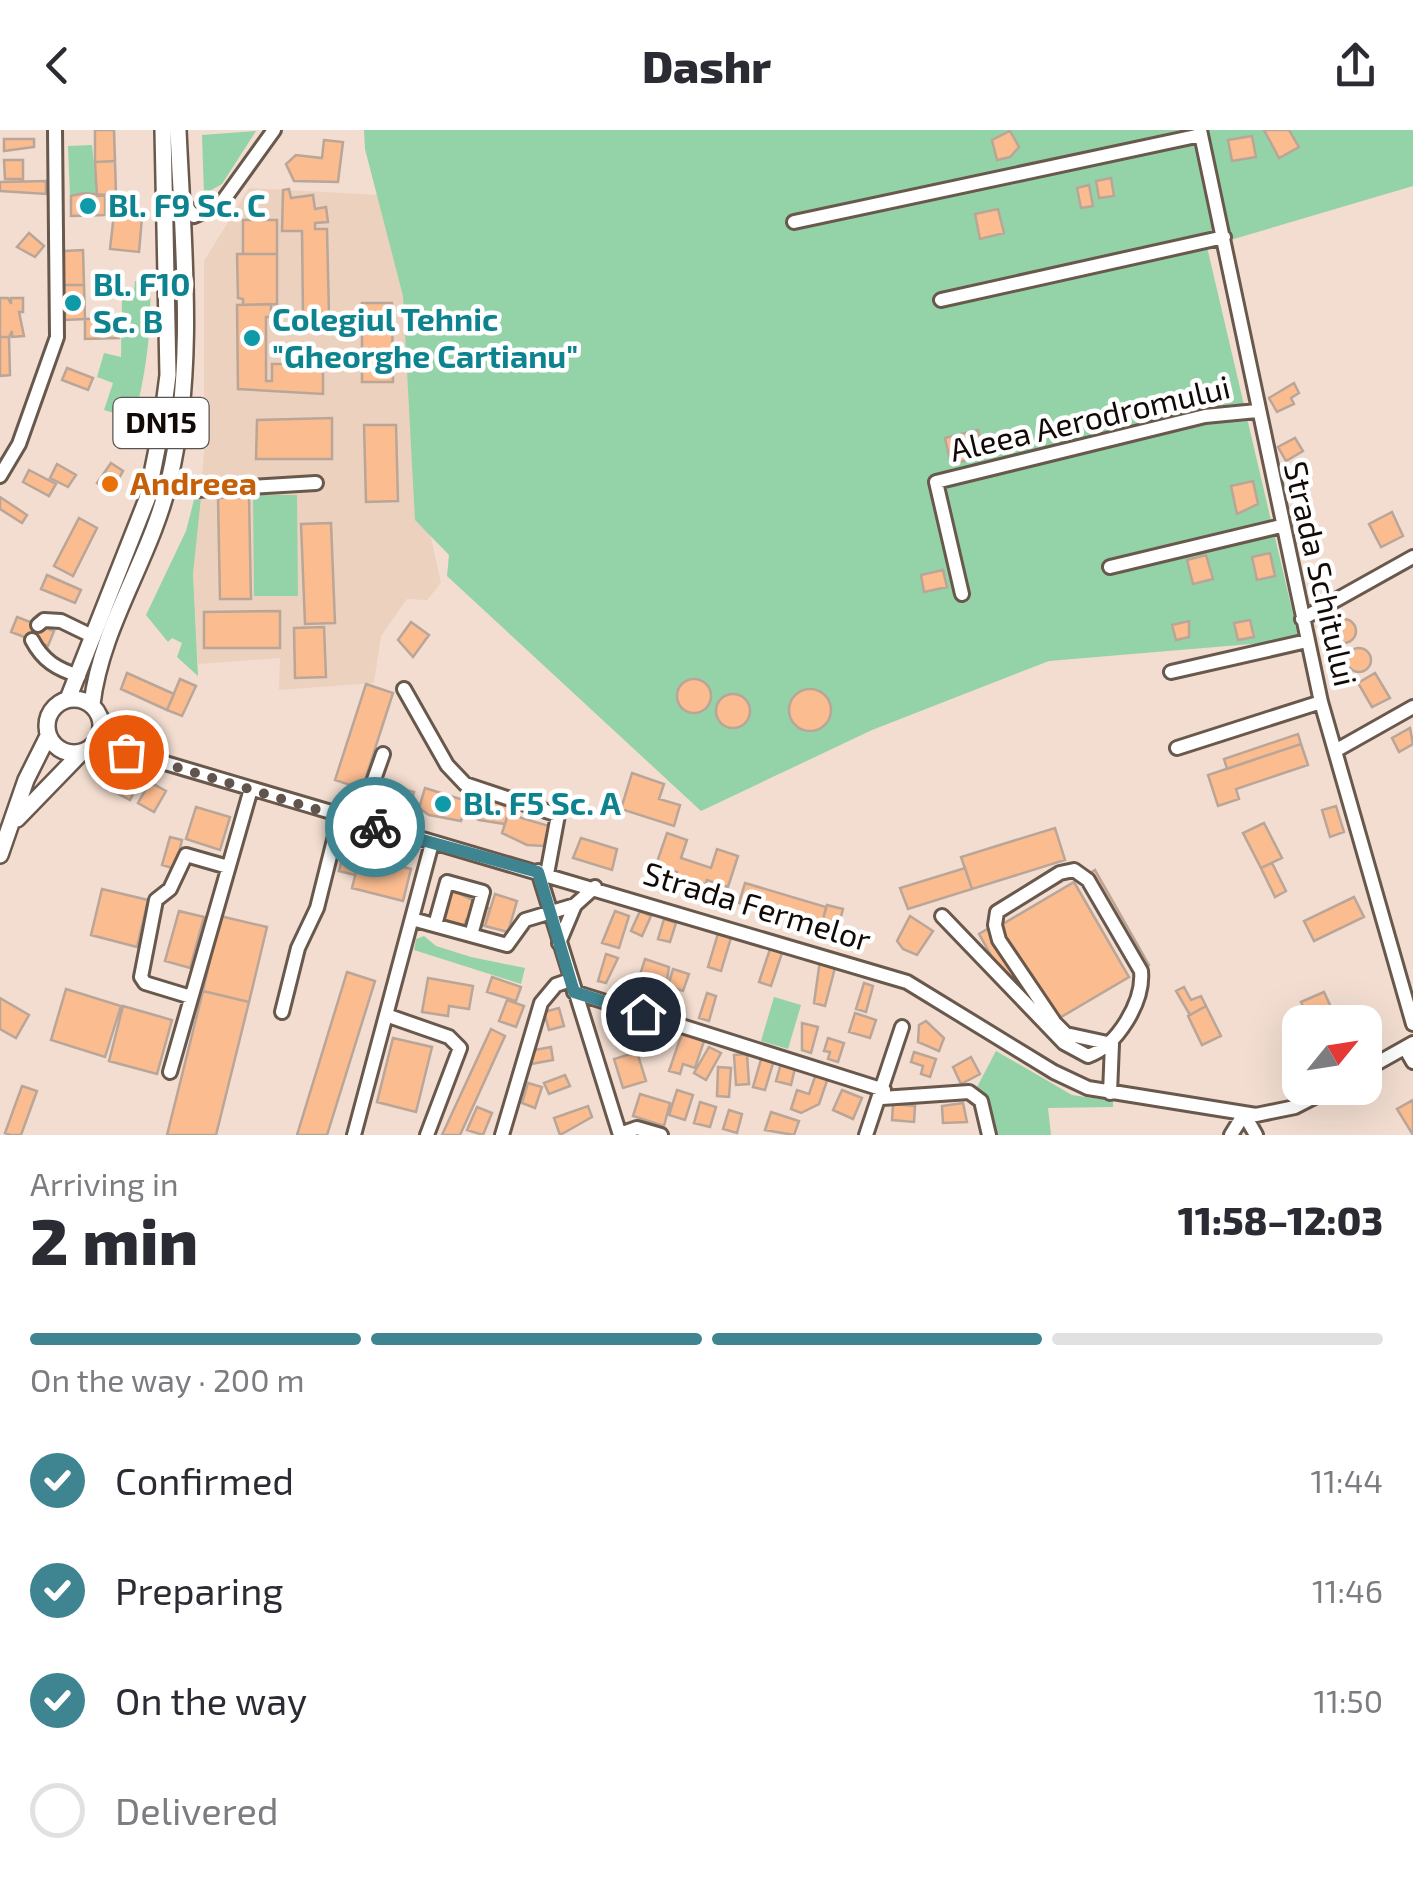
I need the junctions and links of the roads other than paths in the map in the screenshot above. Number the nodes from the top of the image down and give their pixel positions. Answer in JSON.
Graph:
{"nodes":[{"id":1,"x":54,"y":130,"type":"edge"},
{"id":2,"x":164,"y":130,"type":"edge"},
{"id":3,"x":178,"y":130,"type":"edge"},
{"id":4,"x":274,"y":130,"type":"edge"},
{"id":5,"x":1201,"y":133,"type":"edge"},
{"id":6,"x":181,"y":200,"type":"junction"},
{"id":7,"x":794,"y":222,"type":"dead end"},
{"id":8,"x":1224,"y":237,"type":"junction"},
{"id":9,"x":941,"y":300,"type":"dead end"},
{"id":10,"x":1257,"y":411,"type":"junction"},
{"id":11,"x":0,"y":476,"type":"edge"},
{"id":12,"x":169,"y":482,"type":"junction"},
{"id":13,"x":316,"y":482,"type":"dead end"},
{"id":14,"x":1281,"y":526,"type":"junction"},
{"id":15,"x":1413,"y":557,"type":"edge"},
{"id":16,"x":1110,"y":566,"type":"dead end"},
{"id":17,"x":962,"y":594,"type":"dead end"},
{"id":18,"x":1302,"y":619,"type":"junction"},
{"id":19,"x":38,"y":625,"type":"dead end"},
{"id":20,"x":94,"y":637,"type":"junction"},
{"id":21,"x":32,"y":640,"type":"dead end"},
{"id":22,"x":1307,"y":641,"type":"junction"},
{"id":23,"x":1172,"y":672,"type":"dead end"},
{"id":24,"x":80,"y":676,"type":"junction"},
{"id":25,"x":404,"y":689,"type":"dead end"},
{"id":26,"x":68,"y":699,"type":"junction"},
{"id":27,"x":1320,"y":702,"type":"junction"},
{"id":28,"x":1413,"y":707,"type":"edge"},
{"id":29,"x":96,"y":711,"type":"junction"},
{"id":30,"x":48,"y":736,"type":"junction"},
{"id":31,"x":1177,"y":748,"type":"dead end"},
{"id":32,"x":1335,"y":751,"type":"junction"},
{"id":33,"x":84,"y":752,"type":"junction"},
{"id":34,"x":383,"y":754,"type":"dead end"},
{"id":35,"x":146,"y":758,"type":"junction"},
{"id":36,"x":251,"y":789,"type":"junction"},
{"id":37,"x":340,"y":816,"type":"junction"},
{"id":38,"x":15,"y":822,"type":"junction"},
{"id":39,"x":359,"y":822,"type":"junction"},
{"id":40,"x":432,"y":844,"type":"junction"},
{"id":41,"x":0,"y":855,"type":"edge"},
{"id":42,"x":228,"y":867,"type":"junction"},
{"id":43,"x":542,"y":873,"type":"junction"},
{"id":44,"x":595,"y":887,"type":"junction"},
{"id":45,"x":575,"y":905,"type":"junction"},
{"id":46,"x":549,"y":910,"type":"junction"},
{"id":47,"x":942,"y":916,"type":"dead end"},
{"id":48,"x":412,"y":919,"type":"junction"},
{"id":49,"x":434,"y":925,"type":"junction"},
{"id":50,"x":471,"y":935,"type":"junction"},
{"id":51,"x":559,"y":943,"type":"junction"},
{"id":52,"x":572,"y":986,"type":"junction"},
{"id":53,"x":191,"y":997,"type":"junction"},
{"id":54,"x":282,"y":1012,"type":"dead end"},
{"id":55,"x":386,"y":1015,"type":"junction"},
{"id":56,"x":1413,"y":1024,"type":"edge"},
{"id":57,"x":902,"y":1028,"type":"dead end"},
{"id":58,"x":1112,"y":1044,"type":"junction"},
{"id":59,"x":1409,"y":1046,"type":"edge"},
{"id":60,"x":1382,"y":1061,"type":"edge"},
{"id":61,"x":1413,"y":1062,"type":"edge"},
{"id":62,"x":170,"y":1072,"type":"dead end"},
{"id":63,"x":1110,"y":1092,"type":"junction"},
{"id":64,"x":883,"y":1094,"type":"junction"},
{"id":65,"x":1294,"y":1105,"type":"edge"},
{"id":66,"x":1244,"y":1114,"type":"junction"},
{"id":67,"x":354,"y":1135,"type":"edge"},
{"id":68,"x":427,"y":1135,"type":"edge"},
{"id":69,"x":502,"y":1135,"type":"edge"},
{"id":70,"x":620,"y":1135,"type":"edge"},
{"id":71,"x":661,"y":1135,"type":"edge"},
{"id":72,"x":866,"y":1135,"type":"edge"},
{"id":73,"x":989,"y":1135,"type":"edge"},
{"id":74,"x":1231,"y":1135,"type":"edge"},
{"id":75,"x":1256,"y":1135,"type":"edge"}],
"edges":[{"from":1,"to":11,"type":"street"},
{"from":2,"to":20,"type":"main road","number":"DN15"},
{"from":3,"to":6,"type":"main road","number":"DN15"},
{"from":4,"to":6,"type":"street"},
{"from":5,"to":7,"type":"street"},
{"from":5,"to":8,"type":"street","name":"Strada Schitului"},
{"from":6,"to":12,"type":"main road","number":"DN15"},
{"from":8,"to":9,"type":"street"},
{"from":8,"to":10,"type":"street","name":"Strada Schitului"},
{"from":10,"to":14,"type":"street","name":"Strada Schitului"},
{"from":10,"to":17,"type":"street","name":"Aleea Aerodromului"},
{"from":12,"to":13,"type":"street"},
{"from":12,"to":29,"type":"main road","number":"DN15"},
{"from":14,"to":16,"type":"street"},
{"from":14,"to":18,"type":"street","name":"Strada Schitului"},
{"from":15,"to":18,"type":"street"},
{"from":18,"to":22,"type":"street","name":"Strada Schitului"},
{"from":19,"to":20,"type":"street"},
{"from":20,"to":24,"type":"main road","number":"DN15"},
{"from":21,"to":24,"type":"street"},
{"from":22,"to":23,"type":"street"},
{"from":22,"to":27,"type":"street","name":"Strada Schitului"},
{"from":24,"to":26,"type":"main road","number":"DN15"},
{"from":25,"to":43,"type":"street"},
{"from":26,"to":29,"type":"main road"},
{"from":26,"to":30,"type":"main road","number":"DN15"},
{"from":27,"to":31,"type":"street"},
{"from":27,"to":32,"type":"street","name":"Strada Schitului"},
{"from":28,"to":32,"type":"street"},
{"from":29,"to":33,"type":"main road","number":"DN15"},
{"from":29,"to":35,"type":"street","name":"Strada Fermelor"},
{"from":30,"to":33,"type":"main road"},
{"from":30,"to":38,"type":"main road","number":"DN15"},
{"from":32,"to":56,"type":"street","name":"Strada Schitului"},
{"from":33,"to":35,"type":"street","name":"Strada Fermelor"},
{"from":33,"to":38,"type":"main road","number":"DN15"},
{"from":34,"to":39,"type":"street"},
{"from":35,"to":36,"type":"street","name":"Strada Fermelor"},
{"from":36,"to":37,"type":"street","name":"Strada Fermelor"},
{"from":36,"to":42,"type":"street"},
{"from":37,"to":39,"type":"street","name":"Strada Fermelor"},
{"from":37,"to":54,"type":"street"},
{"from":38,"to":41,"type":"main road","number":"DN15"},
{"from":39,"to":40,"type":"street","name":"Strada Fermelor"},
{"from":40,"to":43,"type":"street","name":"Strada Fermelor"},
{"from":40,"to":48,"type":"street"},
{"from":42,"to":53,"type":"street"},
{"from":42,"to":53,"type":"street"},
{"from":43,"to":44,"type":"street","name":"Strada Fermelor"},
{"from":43,"to":46,"type":"street"},
{"from":44,"to":45,"type":"street"},
{"from":44,"to":63,"type":"street","name":"Strada Fermelor"},
{"from":45,"to":46,"type":"street"},
{"from":45,"to":51,"type":"street"},
{"from":46,"to":50,"type":"street"},
{"from":46,"to":51,"type":"street"},
{"from":47,"to":58,"type":"street"},
{"from":48,"to":49,"type":"street"},
{"from":48,"to":55,"type":"street"},
{"from":49,"to":50,"type":"street"},
{"from":49,"to":50,"type":"street"},
{"from":51,"to":52,"type":"street"},
{"from":52,"to":64,"type":"street"},
{"from":52,"to":69,"type":"street"},
{"from":52,"to":70,"type":"street"},
{"from":53,"to":62,"type":"street"},
{"from":55,"to":67,"type":"street"},
{"from":55,"to":68,"type":"street"},
{"from":57,"to":64,"type":"street"},
{"from":58,"to":58,"type":"street"},
{"from":58,"to":63,"type":"street"},
{"from":59,"to":60,"type":"street"},
{"from":59,"to":61,"type":"street"},
{"from":63,"to":66,"type":"street","name":"Strada Fermelor"},
{"from":64,"to":72,"type":"street"},
{"from":64,"to":73,"type":"street"},
{"from":65,"to":66,"type":"street","name":"Strada Fermelor"},
{"from":66,"to":74,"type":"street"},
{"from":66,"to":75,"type":"street"},
{"from":70,"to":71,"type":"street"}]}
